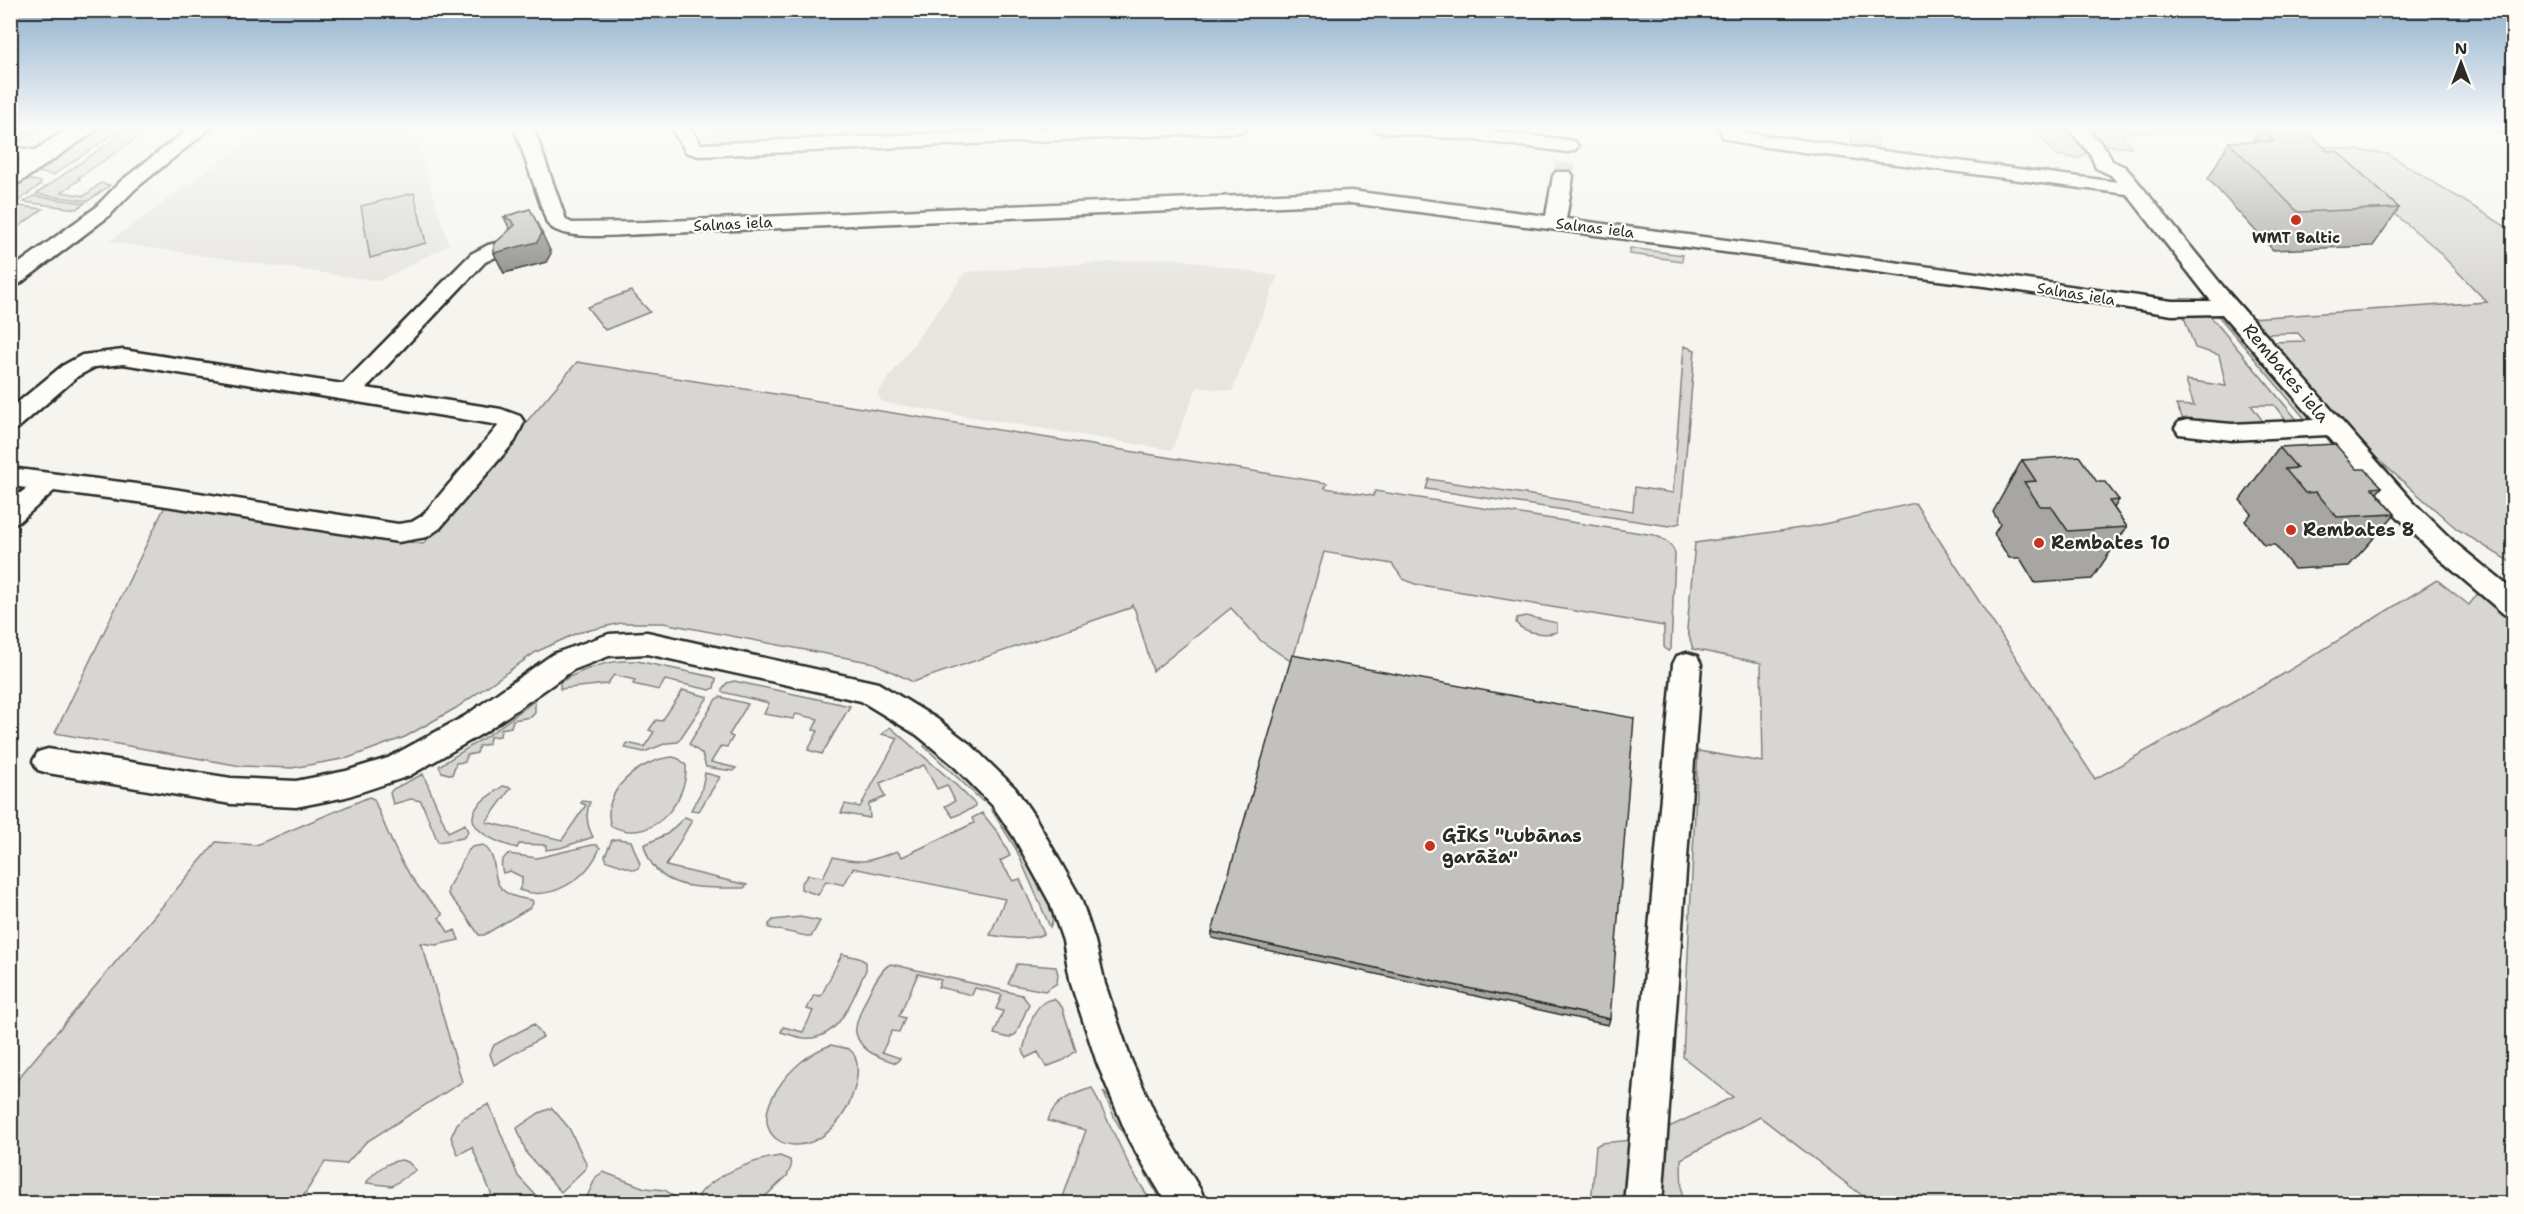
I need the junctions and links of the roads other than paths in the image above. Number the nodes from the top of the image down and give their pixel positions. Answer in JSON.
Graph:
{"nodes":[{"id":1,"x":131,"y":183,"type":"edge"},
{"id":2,"x":543,"y":183,"type":"edge"},
{"id":3,"x":1565,"y":183,"type":"tunnel mouth"},
{"id":4,"x":2073,"y":183,"type":"edge"},
{"id":5,"x":2128,"y":183,"type":"edge"},
{"id":6,"x":2133,"y":189,"type":"junction"},
{"id":7,"x":1555,"y":223,"type":"junction"},
{"id":8,"x":568,"y":229,"type":"junction"},
{"id":9,"x":543,"y":236,"type":"edge"},
{"id":10,"x":512,"y":245,"type":"edge"},
{"id":11,"x":10,"y":280,"type":"edge"},
{"id":12,"x":2230,"y":308,"type":"junction"},
{"id":13,"x":347,"y":394,"type":"junction"},
{"id":14,"x":10,"y":422,"type":"edge"},
{"id":15,"x":2332,"y":427,"type":"junction"},
{"id":16,"x":2187,"y":428,"type":"dead end"},
{"id":17,"x":10,"y":477,"type":"edge"},
{"id":18,"x":48,"y":483,"type":"junction"},
{"id":19,"x":10,"y":516,"type":"edge"},
{"id":20,"x":2514,"y":607,"type":"edge"},
{"id":21,"x":1687,"y":664,"type":"dead end"},
{"id":22,"x":48,"y":761,"type":"dead end"},
{"id":23,"x":1188,"y":1203,"type":"edge"},
{"id":24,"x":1643,"y":1203,"type":"edge"}],
"edges":[{"from":1,"to":11,"type":"street"},
{"from":2,"to":8,"type":"street"},
{"from":3,"to":7,"type":"street"},
{"from":4,"to":6,"type":"street"},
{"from":5,"to":6,"type":"street","name":"Rembates iela"},
{"from":6,"to":12,"type":"street","name":"Rembates iela"},
{"from":7,"to":8,"type":"street","name":"Salnas iela"},
{"from":7,"to":12,"type":"street","name":"Salnas iela"},
{"from":8,"to":9,"type":"street","name":"Salnas iela"},
{"from":10,"to":13,"type":"street"},
{"from":12,"to":15,"type":"street","name":"Rembates iela"},
{"from":13,"to":14,"type":"street"},
{"from":13,"to":18,"type":"street"},
{"from":15,"to":16,"type":"street"},
{"from":15,"to":20,"type":"street","name":"Rembates iela"},
{"from":17,"to":18,"type":"street"},
{"from":18,"to":19,"type":"street"},
{"from":21,"to":24,"type":"street"},
{"from":22,"to":23,"type":"street"}]}
